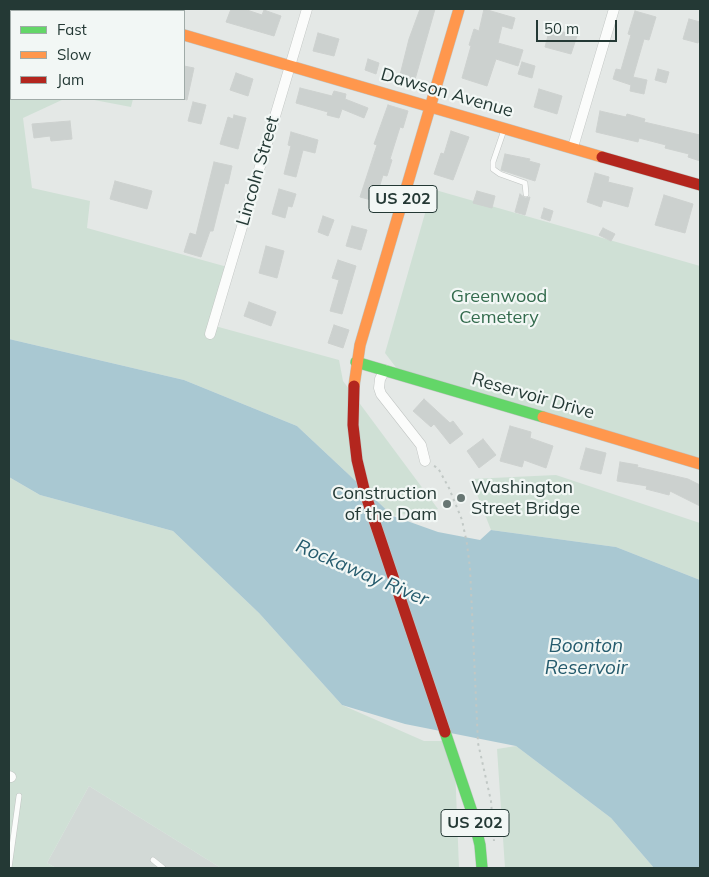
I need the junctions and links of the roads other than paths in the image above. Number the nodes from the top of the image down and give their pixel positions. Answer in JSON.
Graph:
{"nodes":[{"id":1,"x":307,"y":9,"type":"edge"},
{"id":2,"x":459,"y":9,"type":"edge"},
{"id":3,"x":614,"y":9,"type":"edge"},
{"id":4,"x":185,"y":35,"type":"edge"},
{"id":5,"x":290,"y":66,"type":"junction"},
{"id":6,"x":430,"y":106,"type":"junction"},
{"id":7,"x":505,"y":128,"type":"junction"},
{"id":8,"x":573,"y":147,"type":"junction"},
{"id":9,"x":700,"y":185,"type":"edge"},
{"id":10,"x":526,"y":194,"type":"dead end"},
{"id":11,"x":210,"y":334,"type":"dead end"},
{"id":12,"x":356,"y":362,"type":"junction"},
{"id":13,"x":386,"y":370,"type":"junction"},
{"id":14,"x":425,"y":462,"type":"road end"},
{"id":15,"x":700,"y":464,"type":"edge"},
{"id":16,"x":19,"y":796,"type":"dead end"},
{"id":17,"x":153,"y":860,"type":"dead end"},
{"id":18,"x":9,"y":868,"type":"edge"},
{"id":19,"x":163,"y":868,"type":"edge"},
{"id":20,"x":482,"y":868,"type":"edge"}],
"edges":[{"from":1,"to":5,"type":"street","name":"Lincoln Street"},
{"from":2,"to":6,"type":"street","number":"US 202"},
{"from":3,"to":8,"type":"street"},
{"from":4,"to":5,"type":"street","name":"Dawson Avenue"},
{"from":5,"to":6,"type":"street","name":"Dawson Avenue"},
{"from":5,"to":11,"type":"street","name":"Lincoln Street"},
{"from":6,"to":7,"type":"street","name":"Dawson Avenue"},
{"from":6,"to":12,"type":"street","number":"US 202"},
{"from":7,"to":8,"type":"street","name":"Dawson Avenue"},
{"from":7,"to":10,"type":"lane"},
{"from":8,"to":9,"type":"street","name":"Dawson Avenue"},
{"from":12,"to":13,"type":"street","name":"Reservoir Drive"},
{"from":12,"to":20,"type":"street","number":"US 202"},
{"from":13,"to":14,"type":"street"},
{"from":13,"to":15,"type":"street","name":"Reservoir Drive"},
{"from":16,"to":18,"type":"lane"},
{"from":17,"to":19,"type":"lane"}]}
